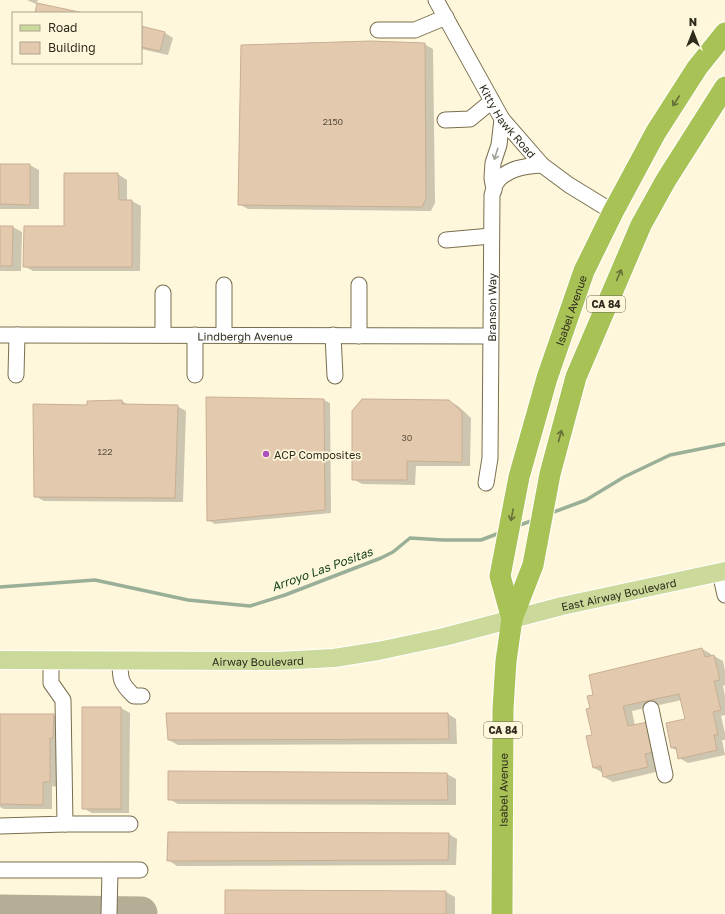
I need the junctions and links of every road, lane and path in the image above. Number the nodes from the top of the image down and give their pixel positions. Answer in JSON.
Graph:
{"nodes":[{"id":1,"x":436,"y":0,"type":"edge"},
{"id":2,"x":446,"y":17,"type":"junction"},
{"id":3,"x":378,"y":30,"type":"dead end"},
{"id":4,"x":725,"y":33,"type":"edge"},
{"id":5,"x":725,"y":87,"type":"edge"},
{"id":6,"x":492,"y":101,"type":"junction"},
{"id":7,"x":725,"y":109,"type":"edge"},
{"id":8,"x":502,"y":118,"type":"junction"},
{"id":9,"x":445,"y":120,"type":"dead end"},
{"id":10,"x":688,"y":146,"type":"junction"},
{"id":11,"x":542,"y":165,"type":"junction"},
{"id":12,"x":494,"y":190,"type":"junction"},
{"id":13,"x":613,"y":212,"type":"junction"},
{"id":14,"x":491,"y":236,"type":"junction"},
{"id":15,"x":446,"y":240,"type":"dead end"},
{"id":16,"x":224,"y":285,"type":"dead end"},
{"id":17,"x":359,"y":285,"type":"dead end"},
{"id":18,"x":163,"y":293,"type":"dead end"},
{"id":19,"x":0,"y":335,"type":"edge"},
{"id":20,"x":17,"y":335,"type":"junction"},
{"id":21,"x":163,"y":335,"type":"junction"},
{"id":22,"x":195,"y":336,"type":"junction"},
{"id":23,"x":224,"y":336,"type":"junction"},
{"id":24,"x":333,"y":336,"type":"junction"},
{"id":25,"x":359,"y":336,"type":"junction"},
{"id":26,"x":490,"y":336,"type":"junction"},
{"id":27,"x":16,"y":374,"type":"dead end"},
{"id":28,"x":195,"y":375,"type":"dead end"},
{"id":29,"x":335,"y":376,"type":"dead end"},
{"id":30,"x":486,"y":483,"type":"dead end"},
{"id":31,"x":723,"y":572,"type":"edge"},
{"id":32,"x":725,"y":595,"type":"edge"},
{"id":33,"x":512,"y":619,"type":"junction"},
{"id":34,"x":0,"y":660,"type":"edge"},
{"id":35,"x":51,"y":660,"type":"junction"},
{"id":36,"x":120,"y":660,"type":"junction"},
{"id":37,"x":142,"y":696,"type":"dead end"},
{"id":38,"x":652,"y":709,"type":"dead end"},
{"id":39,"x":665,"y":775,"type":"dead end"},
{"id":40,"x":65,"y":824,"type":"junction"},
{"id":41,"x":130,"y":824,"type":"dead end"},
{"id":42,"x":0,"y":826,"type":"edge"},
{"id":43,"x":0,"y":870,"type":"edge"},
{"id":44,"x":140,"y":870,"type":"dead end"},
{"id":45,"x":110,"y":871,"type":"junction"},
{"id":46,"x":109,"y":914,"type":"edge"},
{"id":47,"x":502,"y":914,"type":"edge"}],
"edges":[{"from":1,"to":2,"type":"street","name":"Kitty Hawk Road"},
{"from":2,"to":3,"type":"street"},
{"from":2,"to":6,"type":"street","name":"Kitty Hawk Road"},
{"from":4,"to":13,"type":"highway","name":"Isabel Avenue","number":"CA 84","one_way":true},
{"from":5,"to":10,"type":"highway","name":"Isabel Avenue","number":"CA 84"},
{"from":6,"to":8,"type":"street","name":"Kitty Hawk Road"},
{"from":6,"to":9,"type":"street"},
{"from":7,"to":10,"type":"highway"},
{"from":8,"to":11,"type":"street","name":"Kitty Hawk Road"},
{"from":8,"to":12,"type":"street","one_way":true},
{"from":33,"to":10,"type":"highway","name":"Isabel Avenue","number":"CA 84","one_way":true},
{"from":11,"to":12,"type":"street","name":"Branson Way"},
{"from":11,"to":13,"type":"street","name":"Kitty Hawk Road"},
{"from":12,"to":14,"type":"street","name":"Branson Way"},
{"from":13,"to":33,"type":"highway","name":"Isabel Avenue","number":"CA 84","one_way":true},
{"from":14,"to":15,"type":"street"},
{"from":14,"to":26,"type":"street","name":"Branson Way"},
{"from":16,"to":23,"type":"street"},
{"from":17,"to":25,"type":"street"},
{"from":18,"to":21,"type":"street"},
{"from":19,"to":20,"type":"street","name":"Lindbergh Avenue"},
{"from":20,"to":21,"type":"street","name":"Lindbergh Avenue"},
{"from":20,"to":27,"type":"street"},
{"from":21,"to":22,"type":"street","name":"Lindbergh Avenue"},
{"from":22,"to":23,"type":"street","name":"Lindbergh Avenue"},
{"from":22,"to":28,"type":"street"},
{"from":23,"to":24,"type":"street","name":"Lindbergh Avenue"},
{"from":24,"to":25,"type":"street","name":"Lindbergh Avenue"},
{"from":24,"to":29,"type":"street"},
{"from":25,"to":26,"type":"street","name":"Lindbergh Avenue"},
{"from":26,"to":30,"type":"street","name":"Branson Way"},
{"from":31,"to":32,"type":"street"},
{"from":31,"to":33,"type":"main road","name":"East Airway Boulevard"},
{"from":33,"to":36,"type":"main road","name":"Airway Boulevard"},
{"from":33,"to":47,"type":"highway","name":"Isabel Avenue","number":"CA 84"},
{"from":34,"to":35,"type":"main road","name":"Airway Boulevard"},
{"from":35,"to":36,"type":"main road","name":"Airway Boulevard"},
{"from":35,"to":40,"type":"street"},
{"from":36,"to":37,"type":"street"},
{"from":38,"to":39,"type":"street"},
{"from":40,"to":41,"type":"street"},
{"from":40,"to":42,"type":"street"},
{"from":43,"to":45,"type":"street"},
{"from":44,"to":45,"type":"street"},
{"from":45,"to":46,"type":"street"}]}
